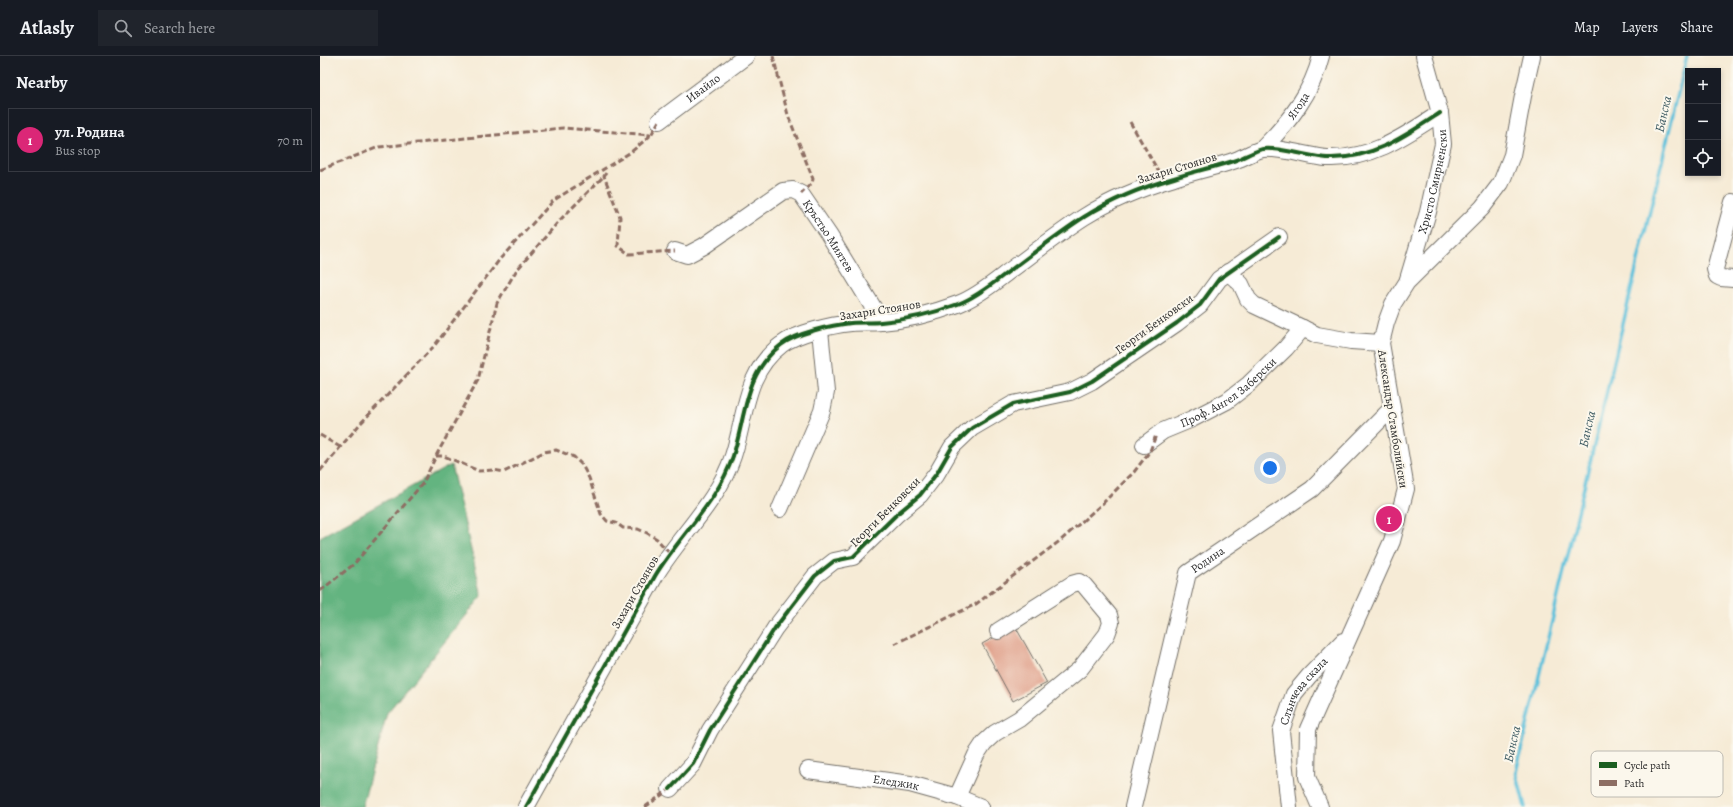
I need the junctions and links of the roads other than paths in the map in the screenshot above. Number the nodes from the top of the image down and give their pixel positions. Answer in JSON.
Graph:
{"nodes":[{"id":1,"x":746,"y":56,"type":"edge"},
{"id":2,"x":1321,"y":56,"type":"edge"},
{"id":3,"x":1424,"y":56,"type":"edge"},
{"id":4,"x":1532,"y":56,"type":"edge"},
{"id":5,"x":1440,"y":113,"type":"junction"},
{"id":6,"x":659,"y":120,"type":"dead end"},
{"id":7,"x":1263,"y":148,"type":"junction"},
{"id":8,"x":1733,"y":202,"type":"edge"},
{"id":9,"x":1279,"y":237,"type":"dead end"},
{"id":10,"x":675,"y":251,"type":"dead end"},
{"id":11,"x":1228,"y":272,"type":"junction"},
{"id":12,"x":1733,"y":279,"type":"edge"},
{"id":13,"x":1407,"y":282,"type":"junction"},
{"id":14,"x":882,"y":322,"type":"junction"},
{"id":15,"x":1303,"y":328,"type":"junction"},
{"id":16,"x":820,"y":330,"type":"junction"},
{"id":17,"x":1381,"y":342,"type":"junction"},
{"id":18,"x":1391,"y":409,"type":"junction"},
{"id":19,"x":1144,"y":445,"type":"dead end"},
{"id":20,"x":780,"y":509,"type":"dead end"},
{"id":21,"x":998,"y":630,"type":"dead end"},
{"id":22,"x":1350,"y":634,"type":"junction"},
{"id":23,"x":808,"y":770,"type":"dead end"},
{"id":24,"x":670,"y":789,"type":"dead end"},
{"id":25,"x":957,"y":797,"type":"junction"},
{"id":26,"x":526,"y":807,"type":"edge"},
{"id":27,"x":981,"y":807,"type":"edge"},
{"id":28,"x":1133,"y":807,"type":"edge"},
{"id":29,"x":1289,"y":807,"type":"edge"},
{"id":30,"x":1320,"y":807,"type":"edge"}],
"edges":[{"from":1,"to":6,"type":"street","name":"Ивайло"},
{"from":2,"to":7,"type":"street","name":"Ягода"},
{"from":3,"to":5,"type":"street","name":"Христо Смирненски"},
{"from":4,"to":13,"type":"street","name":"Александър Стамболийски"},
{"from":5,"to":7,"type":"street"},
{"from":5,"to":13,"type":"street","name":"Христо Смирненски"},
{"from":7,"to":14,"type":"street","name":"Захари Стоянов"},
{"from":8,"to":12,"type":"street"},
{"from":9,"to":11,"type":"street","name":"Георги Бенковски"},
{"from":10,"to":14,"type":"street","name":"Кръстьо Миятев"},
{"from":11,"to":15,"type":"street"},
{"from":11,"to":24,"type":"street","name":"Георги Бенковски"},
{"from":13,"to":17,"type":"street","name":"Александър Стамболийски"},
{"from":14,"to":16,"type":"street","name":"Захари Стоянов"},
{"from":15,"to":17,"type":"street"},
{"from":15,"to":19,"type":"street","name":"Проф. Ангел Заберски"},
{"from":16,"to":20,"type":"street"},
{"from":16,"to":26,"type":"street","name":"Захари Стоянов"},
{"from":17,"to":18,"type":"street","name":"Александър Стамболийски"},
{"from":18,"to":22,"type":"street","name":"Александър Стамболийски"},
{"from":18,"to":28,"type":"street","name":"Родина"},
{"from":21,"to":25,"type":"street"},
{"from":22,"to":29,"type":"street","name":"Слънчева скала"},
{"from":22,"to":30,"type":"street","name":"Александър Стамболийски"},
{"from":23,"to":25,"type":"street","name":"Еледжик"},
{"from":25,"to":27,"type":"street","name":"Еледжик"}]}
